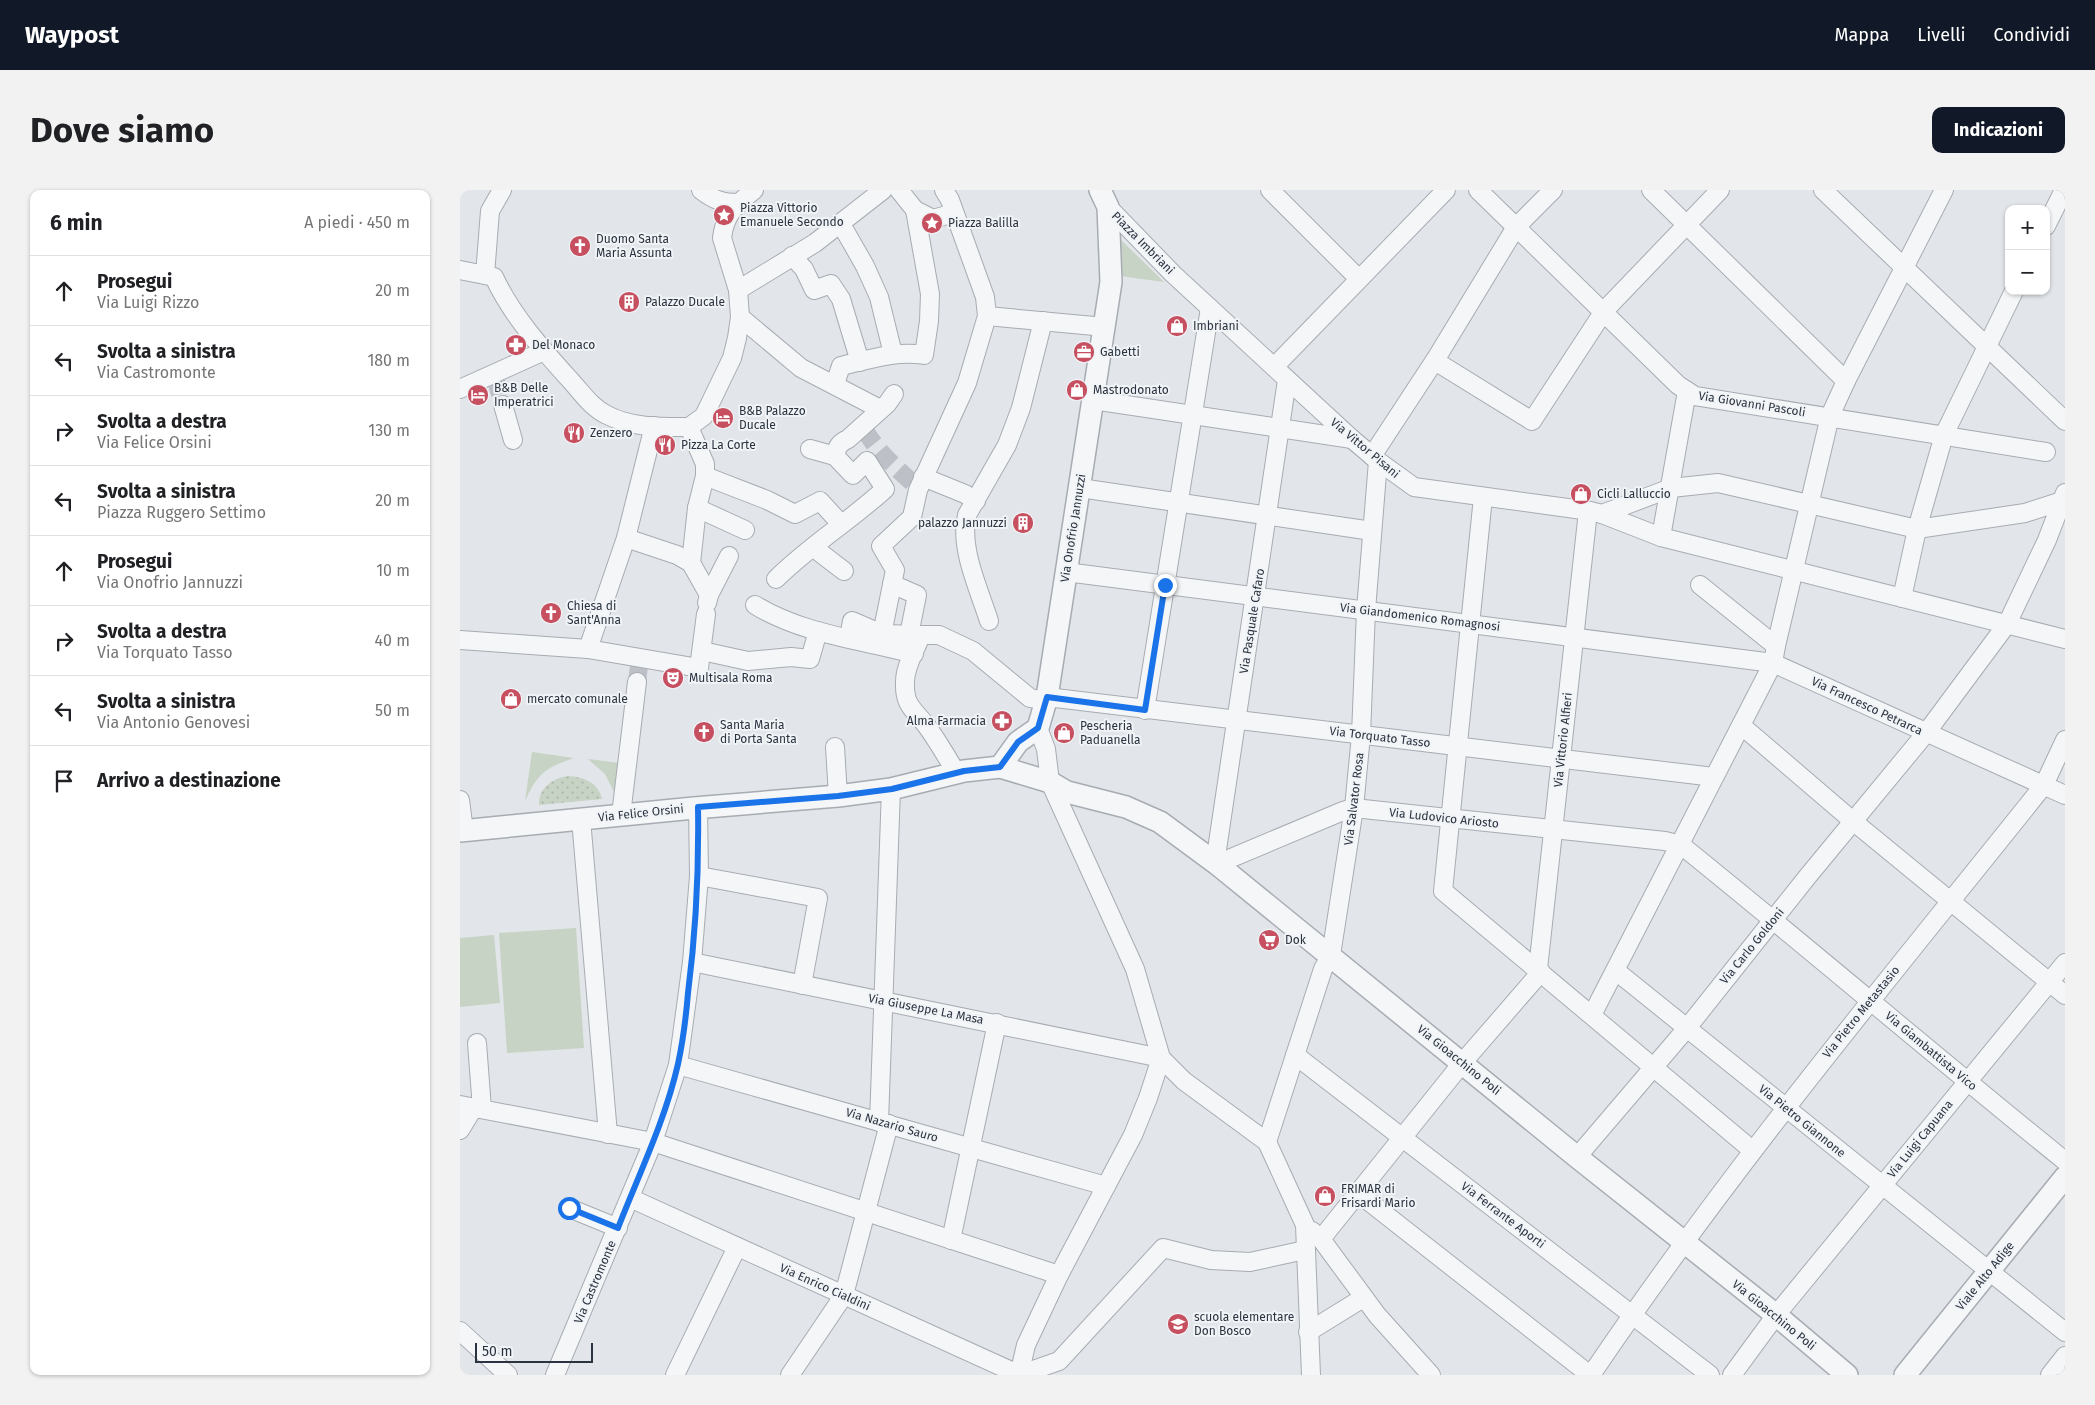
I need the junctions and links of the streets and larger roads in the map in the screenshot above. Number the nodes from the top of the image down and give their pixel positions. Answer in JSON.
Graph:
{"nodes":[{"id":1,"x":502,"y":190,"type":"edge"},
{"id":2,"x":701,"y":190,"type":"edge"},
{"id":3,"x":754,"y":190,"type":"edge"},
{"id":4,"x":883,"y":190,"type":"edge"},
{"id":5,"x":899,"y":190,"type":"edge"},
{"id":6,"x":944,"y":190,"type":"edge"},
{"id":7,"x":1270,"y":190,"type":"edge"},
{"id":8,"x":1446,"y":190,"type":"edge"},
{"id":9,"x":1478,"y":190,"type":"edge"},
{"id":10,"x":1553,"y":190,"type":"edge"},
{"id":11,"x":1650,"y":190,"type":"edge"},
{"id":12,"x":1720,"y":190,"type":"edge"},
{"id":13,"x":1823,"y":190,"type":"edge"},
{"id":14,"x":1944,"y":190,"type":"edge"},
{"id":15,"x":2064,"y":190,"type":"edge"},
{"id":16,"x":1104,"y":199,"type":"edge"},
{"id":17,"x":738,"y":203,"type":"junction"},
{"id":18,"x":915,"y":210,"type":"junction"},
{"id":19,"x":954,"y":212,"type":"junction"},
{"id":20,"x":2050,"y":218,"type":"edge"},
{"id":21,"x":841,"y":224,"type":"junction"},
{"id":22,"x":1686,"y":224,"type":"junction"},
{"id":23,"x":1516,"y":227,"type":"junction"},
{"id":24,"x":792,"y":256,"type":"junction"},
{"id":25,"x":1904,"y":266,"type":"junction"},
{"id":26,"x":460,"y":270,"type":"edge"},
{"id":27,"x":485,"y":275,"type":"junction"},
{"id":28,"x":1177,"y":278,"type":"joint"},
{"id":29,"x":1359,"y":279,"type":"junction"},
{"id":30,"x":738,"y":290,"type":"junction"},
{"id":31,"x":2012,"y":295,"type":"edge"},
{"id":32,"x":1210,"y":308,"type":"junction"},
{"id":33,"x":1604,"y":311,"type":"junction"},
{"id":34,"x":987,"y":316,"type":"junction"},
{"id":35,"x":740,"y":317,"type":"junction"},
{"id":36,"x":1042,"y":321,"type":"junction"},
{"id":37,"x":1105,"y":327,"type":"junction"},
{"id":38,"x":1987,"y":345,"type":"junction"},
{"id":39,"x":544,"y":351,"type":"junction"},
{"id":40,"x":893,"y":354,"type":"junction"},
{"id":41,"x":1434,"y":361,"type":"junction"},
{"id":42,"x":860,"y":362,"type":"junction"},
{"id":43,"x":1274,"y":367,"type":"junction"},
{"id":44,"x":1287,"y":380,"type":"junction"},
{"id":45,"x":1846,"y":381,"type":"junction"},
{"id":46,"x":835,"y":384,"type":"junction"},
{"id":47,"x":460,"y":389,"type":"edge"},
{"id":48,"x":1687,"y":391,"type":"junction"},
{"id":49,"x":894,"y":394,"type":"dead end"},
{"id":50,"x":1093,"y":400,"type":"junction"},
{"id":51,"x":503,"y":405,"type":"tunnel mouth"},
{"id":52,"x":880,"y":409,"type":"junction"},
{"id":53,"x":1192,"y":415,"type":"junction"},
{"id":54,"x":1830,"y":416,"type":"junction"},
{"id":55,"x":2065,"y":421,"type":"edge"},
{"id":56,"x":654,"y":426,"type":"junction"},
{"id":57,"x":689,"y":427,"type":"junction"},
{"id":58,"x":1280,"y":429,"type":"junction"},
{"id":59,"x":1944,"y":435,"type":"junction"},
{"id":60,"x":1352,"y":439,"type":"junction"},
{"id":61,"x":513,"y":440,"type":"dead end"},
{"id":62,"x":810,"y":450,"type":"dead end"},
{"id":63,"x":2046,"y":452,"type":"dead end"},
{"id":64,"x":835,"y":456,"type":"junction"},
{"id":65,"x":1375,"y":459,"type":"junction"},
{"id":66,"x":705,"y":476,"type":"junction"},
{"id":67,"x":919,"y":484,"type":"junction"},
{"id":68,"x":1080,"y":488,"type":"junction"},
{"id":69,"x":1670,"y":488,"type":"junction"},
{"id":70,"x":1483,"y":497,"type":"junction"},
{"id":71,"x":2064,"y":498,"type":"edge"},
{"id":72,"x":976,"y":501,"type":"junction"},
{"id":73,"x":1178,"y":502,"type":"junction"},
{"id":74,"x":1809,"y":505,"type":"junction"},
{"id":75,"x":697,"y":508,"type":"junction"},
{"id":76,"x":1595,"y":512,"type":"junction"},
{"id":77,"x":1267,"y":516,"type":"junction"},
{"id":78,"x":841,"y":524,"type":"junction"},
{"id":79,"x":1917,"y":529,"type":"junction"},
{"id":80,"x":745,"y":530,"type":"dead end"},
{"id":81,"x":1372,"y":531,"type":"junction"},
{"id":82,"x":1661,"y":537,"type":"junction"},
{"id":83,"x":626,"y":538,"type":"junction"},
{"id":84,"x":814,"y":548,"type":"junction"},
{"id":85,"x":729,"y":556,"type":"dead end"},
{"id":86,"x":691,"y":563,"type":"junction"},
{"id":87,"x":1794,"y":570,"type":"junction"},
{"id":88,"x":844,"y":571,"type":"dead end"},
{"id":89,"x":1066,"y":572,"type":"junction"},
{"id":90,"x":776,"y":579,"type":"dead end"},
{"id":91,"x":892,"y":584,"type":"junction"},
{"id":92,"x":1165,"y":585,"type":"junction"},
{"id":93,"x":1700,"y":585,"type":"dead end"},
{"id":94,"x":1256,"y":596,"type":"junction"},
{"id":95,"x":1902,"y":598,"type":"junction"},
{"id":96,"x":707,"y":604,"type":"junction"},
{"id":97,"x":754,"y":606,"type":"dead end"},
{"id":98,"x":1366,"y":610,"type":"junction"},
{"id":99,"x":989,"y":621,"type":"dead end"},
{"id":100,"x":1470,"y":623,"type":"junction"},
{"id":101,"x":2007,"y":624,"type":"junction"},
{"id":102,"x":818,"y":631,"type":"junction"},
{"id":103,"x":882,"y":634,"type":"junction"},
{"id":104,"x":915,"y":635,"type":"junction"},
{"id":105,"x":1574,"y":637,"type":"junction"},
{"id":106,"x":848,"y":638,"type":"junction"},
{"id":107,"x":2065,"y":639,"type":"edge"},
{"id":108,"x":460,"y":640,"type":"edge"},
{"id":109,"x":588,"y":649,"type":"junction"},
{"id":110,"x":702,"y":651,"type":"junction"},
{"id":111,"x":914,"y":654,"type":"junction"},
{"id":112,"x":1775,"y":654,"type":"junction"},
{"id":113,"x":639,"y":669,"type":"junction"},
{"id":114,"x":1047,"y":699,"type":"junction"},
{"id":115,"x":1145,"y":710,"type":"junction"},
{"id":116,"x":1236,"y":720,"type":"junction"},
{"id":117,"x":1742,"y":726,"type":"junction"},
{"id":118,"x":1038,"y":728,"type":"junction"},
{"id":119,"x":1926,"y":733,"type":"junction"},
{"id":120,"x":1361,"y":735,"type":"junction"},
{"id":121,"x":2065,"y":740,"type":"edge"},
{"id":122,"x":1457,"y":746,"type":"junction"},
{"id":123,"x":835,"y":747,"type":"dead end"},
{"id":124,"x":1561,"y":759,"type":"junction"},
{"id":125,"x":1000,"y":767,"type":"junction"},
{"id":126,"x":957,"y":774,"type":"junction"},
{"id":127,"x":1714,"y":777,"type":"junction"},
{"id":128,"x":1050,"y":782,"type":"junction"},
{"id":129,"x":2044,"y":785,"type":"junction"},
{"id":130,"x":892,"y":789,"type":"junction"},
{"id":131,"x":2065,"y":795,"type":"edge"},
{"id":132,"x":838,"y":796,"type":"junction"},
{"id":133,"x":460,"y":800,"type":"edge"},
{"id":134,"x":698,"y":807,"type":"junction"},
{"id":135,"x":1354,"y":808,"type":"junction"},
{"id":136,"x":621,"y":815,"type":"junction"},
{"id":137,"x":1450,"y":818,"type":"junction"},
{"id":138,"x":581,"y":819,"type":"junction"},
{"id":139,"x":1854,"y":822,"type":"junction"},
{"id":140,"x":1554,"y":829,"type":"junction"},
{"id":141,"x":462,"y":831,"type":"edge"},
{"id":142,"x":1681,"y":845,"type":"junction"},
{"id":143,"x":1216,"y":863,"type":"junction"},
{"id":144,"x":699,"y":876,"type":"junction"},
{"id":145,"x":1951,"y":901,"type":"junction"},
{"id":146,"x":1773,"y":919,"type":"junction"},
{"id":147,"x":1331,"y":955,"type":"junction"},
{"id":148,"x":692,"y":962,"type":"junction"},
{"id":149,"x":2065,"y":963,"type":"edge"},
{"id":150,"x":1540,"y":971,"type":"junction"},
{"id":151,"x":1616,"y":971,"type":"junction"},
{"id":152,"x":2050,"y":982,"type":"junction"},
{"id":153,"x":802,"y":985,"type":"junction"},
{"id":154,"x":2065,"y":995,"type":"edge"},
{"id":155,"x":1871,"y":1000,"type":"junction"},
{"id":156,"x":882,"y":1001,"type":"junction"},
{"id":157,"x":1592,"y":1015,"type":"junction"},
{"id":158,"x":997,"y":1024,"type":"junction"},
{"id":159,"x":1687,"y":1028,"type":"junction"},
{"id":160,"x":477,"y":1043,"type":"dead end"},
{"id":161,"x":1295,"y":1054,"type":"junction"},
{"id":162,"x":1160,"y":1058,"type":"junction"},
{"id":163,"x":1463,"y":1062,"type":"junction"},
{"id":164,"x":678,"y":1065,"type":"junction"},
{"id":165,"x":1652,"y":1067,"type":"junction"},
{"id":166,"x":1966,"y":1082,"type":"junction"},
{"id":167,"x":472,"y":1107,"type":"edge"},
{"id":168,"x":1785,"y":1107,"type":"junction"},
{"id":169,"x":884,"y":1123,"type":"junction"},
{"id":170,"x":460,"y":1130,"type":"edge"},
{"id":171,"x":608,"y":1134,"type":"junction"},
{"id":172,"x":1402,"y":1138,"type":"junction"},
{"id":173,"x":653,"y":1142,"type":"junction"},
{"id":174,"x":1267,"y":1142,"type":"junction"},
{"id":175,"x":970,"y":1147,"type":"junction"},
{"id":176,"x":1752,"y":1150,"type":"junction"},
{"id":177,"x":1577,"y":1157,"type":"junction"},
{"id":178,"x":2065,"y":1161,"type":"edge"},
{"id":179,"x":2065,"y":1177,"type":"edge"},
{"id":180,"x":1106,"y":1186,"type":"junction"},
{"id":181,"x":1882,"y":1186,"type":"junction"},
{"id":182,"x":1358,"y":1193,"type":"junction"},
{"id":183,"x":630,"y":1198,"type":"junction"},
{"id":184,"x":569,"y":1208,"type":"dead end"},
{"id":185,"x":866,"y":1212,"type":"junction"},
{"id":186,"x":1305,"y":1225,"type":"junction"},
{"id":187,"x":618,"y":1228,"type":"junction"},
{"id":188,"x":1322,"y":1239,"type":"junction"},
{"id":189,"x":951,"y":1240,"type":"junction"},
{"id":190,"x":1683,"y":1242,"type":"junction"},
{"id":191,"x":737,"y":1247,"type":"junction"},
{"id":192,"x":1305,"y":1250,"type":"junction"},
{"id":193,"x":1988,"y":1272,"type":"junction"},
{"id":194,"x":1060,"y":1275,"type":"junction"},
{"id":195,"x":844,"y":1295,"type":"junction"},
{"id":196,"x":1363,"y":1298,"type":"junction"},
{"id":197,"x":1632,"y":1314,"type":"junction"},
{"id":198,"x":1776,"y":1315,"type":"junction"},
{"id":199,"x":460,"y":1332,"type":"edge"},
{"id":200,"x":1308,"y":1332,"type":"junction"},
{"id":201,"x":2065,"y":1332,"type":"edge"},
{"id":202,"x":2065,"y":1356,"type":"edge"},
{"id":203,"x":508,"y":1375,"type":"edge"},
{"id":204,"x":555,"y":1375,"type":"edge"},
{"id":205,"x":675,"y":1375,"type":"edge"},
{"id":206,"x":790,"y":1375,"type":"edge"},
{"id":207,"x":1020,"y":1375,"type":"edge"},
{"id":208,"x":1311,"y":1375,"type":"edge"},
{"id":209,"x":1430,"y":1375,"type":"edge"},
{"id":210,"x":1590,"y":1375,"type":"edge"},
{"id":211,"x":1710,"y":1375,"type":"edge"},
{"id":212,"x":1732,"y":1375,"type":"edge"},
{"id":213,"x":1847,"y":1375,"type":"edge"},
{"id":214,"x":1906,"y":1375,"type":"edge"},
{"id":215,"x":2050,"y":1375,"type":"edge"}],
"edges":[{"from":1,"to":27,"type":"street"},
{"from":2,"to":17,"type":"street"},
{"from":3,"to":17,"type":"street"},
{"from":4,"to":21,"type":"street"},
{"from":5,"to":18,"type":"street"},
{"from":6,"to":19,"type":"street"},
{"from":7,"to":29,"type":"street"},
{"from":8,"to":29,"type":"street"},
{"from":9,"to":23,"type":"street","name":"Via Giovanni Pascoli"},
{"from":10,"to":23,"type":"street"},
{"from":11,"to":22,"type":"street"},
{"from":12,"to":22,"type":"street"},
{"from":13,"to":25,"type":"street"},
{"from":14,"to":25,"type":"street"},
{"from":15,"to":20,"type":"street"},
{"from":16,"to":28,"type":"street","name":"Piazza Imbriani"},
{"from":16,"to":37,"type":"street","name":"Piazza Imbriani"},
{"from":17,"to":30,"type":"street"},
{"from":18,"to":19,"type":"street"},
{"from":18,"to":40,"type":"street"},
{"from":19,"to":34,"type":"street"},
{"from":21,"to":24,"type":"street"},
{"from":21,"to":40,"type":"street"},
{"from":22,"to":33,"type":"street"},
{"from":22,"to":45,"type":"street"},
{"from":23,"to":33,"type":"street","name":"Via Giovanni Pascoli"},
{"from":23,"to":41,"type":"street"},
{"from":24,"to":30,"type":"street"},
{"from":24,"to":42,"type":"street"},
{"from":25,"to":38,"type":"street"},
{"from":25,"to":45,"type":"street"},
{"from":26,"to":27,"type":"street"},
{"from":27,"to":39,"type":"street"},
{"from":28,"to":32,"type":"street","name":"Via Vittor Pisani"},
{"from":29,"to":43,"type":"street"},
{"from":30,"to":35,"type":"street"},
{"from":31,"to":38,"type":"street"},
{"from":32,"to":43,"type":"street","name":"Via Vittor Pisani"},
{"from":32,"to":53,"type":"street"},
{"from":33,"to":41,"type":"street"},
{"from":33,"to":48,"type":"street","name":"Via Giovanni Pascoli"},
{"from":34,"to":36,"type":"street"},
{"from":34,"to":67,"type":"street"},
{"from":35,"to":46,"type":"street"},
{"from":35,"to":57,"type":"street"},
{"from":36,"to":37,"type":"street"},
{"from":36,"to":72,"type":"street"},
{"from":37,"to":50,"type":"street","name":"Via Onofrio Jannuzzi"},
{"from":38,"to":55,"type":"street"},
{"from":38,"to":59,"type":"street"},
{"from":39,"to":47,"type":"street"},
{"from":39,"to":56,"type":"street"},
{"from":40,"to":42,"type":"street"},
{"from":41,"to":65,"type":"street"},
{"from":42,"to":46,"type":"street"},
{"from":43,"to":44,"type":"street","name":"Via Vittor Pisani"},
{"from":44,"to":58,"type":"street","name":"Via Pasquale Cafaro"},
{"from":44,"to":60,"type":"street","name":"Via Vittor Pisani"},
{"from":45,"to":54,"type":"street"},
{"from":46,"to":52,"type":"street"},
{"from":48,"to":54,"type":"street","name":"Via Giovanni Pascoli"},
{"from":48,"to":69,"type":"street"},
{"from":49,"to":52,"type":"street"},
{"from":50,"to":53,"type":"street"},
{"from":50,"to":68,"type":"street","name":"Via Onofrio Jannuzzi"},
{"from":51,"to":61,"type":"street"},
{"from":52,"to":64,"type":"street"},
{"from":53,"to":58,"type":"street"},
{"from":53,"to":73,"type":"street"},
{"from":54,"to":59,"type":"street","name":"Via Giovanni Pascoli"},
{"from":54,"to":74,"type":"street"},
{"from":56,"to":57,"type":"street"},
{"from":56,"to":83,"type":"street"},
{"from":57,"to":66,"type":"street"},
{"from":58,"to":60,"type":"street"},
{"from":58,"to":77,"type":"street","name":"Via Pasquale Cafaro"},
{"from":59,"to":63,"type":"street","name":"Via Giovanni Pascoli"},
{"from":59,"to":79,"type":"street"},
{"from":60,"to":65,"type":"street","name":"Via Vittor Pisani"},
{"from":62,"to":64,"type":"street"},
{"from":64,"to":78,"type":"street"},
{"from":65,"to":70,"type":"street","name":"Via Vittor Pisani"},
{"from":65,"to":81,"type":"street","name":"Via Salvator Rosa"},
{"from":66,"to":75,"type":"street"},
{"from":66,"to":78,"type":"street"},
{"from":67,"to":72,"type":"street"},
{"from":67,"to":91,"type":"street"},
{"from":68,"to":73,"type":"street"},
{"from":68,"to":89,"type":"street","name":"Via Onofrio Jannuzzi"},
{"from":69,"to":74,"type":"street"},
{"from":69,"to":76,"type":"street"},
{"from":69,"to":82,"type":"street"},
{"from":70,"to":76,"type":"street","name":"Via Vittor Pisani"},
{"from":70,"to":100,"type":"street"},
{"from":71,"to":79,"type":"street"},
{"from":71,"to":101,"type":"street","name":"Via Carlo Goldoni"},
{"from":72,"to":99,"type":"street"},
{"from":73,"to":77,"type":"street"},
{"from":73,"to":92,"type":"street"},
{"from":74,"to":79,"type":"street"},
{"from":74,"to":87,"type":"street"},
{"from":75,"to":80,"type":"street"},
{"from":75,"to":86,"type":"street"},
{"from":76,"to":82,"type":"street"},
{"from":76,"to":105,"type":"street","name":"Via Vittorio Alfieri"},
{"from":77,"to":81,"type":"street"},
{"from":77,"to":94,"type":"street","name":"Via Pasquale Cafaro"},
{"from":78,"to":84,"type":"street"},
{"from":79,"to":95,"type":"street"},
{"from":81,"to":98,"type":"street","name":"Via Salvator Rosa"},
{"from":82,"to":87,"type":"street"},
{"from":83,"to":86,"type":"street"},
{"from":83,"to":109,"type":"street"},
{"from":84,"to":88,"type":"street"},
{"from":84,"to":90,"type":"street"},
{"from":85,"to":96,"type":"street"},
{"from":86,"to":96,"type":"street"},
{"from":87,"to":95,"type":"street"},
{"from":87,"to":112,"type":"street"},
{"from":89,"to":92,"type":"street","name":"Via Giandomenico Romagnosi"},
{"from":89,"to":114,"type":"street","name":"Via Onofrio Jannuzzi"},
{"from":91,"to":103,"type":"street"},
{"from":91,"to":104,"type":"street"},
{"from":92,"to":94,"type":"street","name":"Via Giandomenico Romagnosi"},
{"from":92,"to":115,"type":"street"},
{"from":93,"to":112,"type":"street","name":"Via Francesco Petrarca"},
{"from":94,"to":98,"type":"street","name":"Via Giandomenico Romagnosi"},
{"from":94,"to":116,"type":"street","name":"Via Pasquale Cafaro"},
{"from":95,"to":101,"type":"street"},
{"from":96,"to":110,"type":"street"},
{"from":97,"to":102,"type":"street"},
{"from":98,"to":100,"type":"street","name":"Via Giandomenico Romagnosi"},
{"from":98,"to":120,"type":"street","name":"Via Salvator Rosa"},
{"from":100,"to":105,"type":"street","name":"Via Giandomenico Romagnosi"},
{"from":100,"to":122,"type":"street"},
{"from":101,"to":107,"type":"street"},
{"from":101,"to":119,"type":"street","name":"Via Carlo Goldoni"},
{"from":102,"to":106,"type":"street"},
{"from":102,"to":110,"type":"street"},
{"from":103,"to":104,"type":"street","name":"Via Torquato Tasso"},
{"from":103,"to":106,"type":"street"},
{"from":104,"to":111,"type":"street"},
{"from":104,"to":114,"type":"street","name":"Via Torquato Tasso"},
{"from":105,"to":112,"type":"street","name":"Via Giandomenico Romagnosi"},
{"from":105,"to":124,"type":"street","name":"Via Vittorio Alfieri"},
{"from":106,"to":111,"type":"street"},
{"from":108,"to":109,"type":"street"},
{"from":109,"to":113,"type":"street"},
{"from":110,"to":113,"type":"street"},
{"from":111,"to":126,"type":"street"},
{"from":112,"to":117,"type":"street"},
{"from":112,"to":119,"type":"street","name":"Via Francesco Petrarca"},
{"from":113,"to":136,"type":"street"},
{"from":114,"to":115,"type":"street","name":"Via Torquato Tasso"},
{"from":114,"to":118,"type":"street","name":"Via Onofrio Jannuzzi"},
{"from":115,"to":116,"type":"street","name":"Via Torquato Tasso"},
{"from":116,"to":120,"type":"street","name":"Via Torquato Tasso"},
{"from":116,"to":143,"type":"street","name":"Via Pasquale Cafaro"},
{"from":117,"to":127,"type":"street"},
{"from":117,"to":139,"type":"street"},
{"from":118,"to":125,"type":"street"},
{"from":118,"to":128,"type":"street"},
{"from":119,"to":129,"type":"street","name":"Via Francesco Petrarca"},
{"from":119,"to":139,"type":"street","name":"Via Carlo Goldoni"},
{"from":120,"to":122,"type":"street","name":"Via Torquato Tasso"},
{"from":120,"to":135,"type":"street","name":"Via Salvator Rosa"},
{"from":121,"to":129,"type":"street","name":"Via Pietro Metastasio"},
{"from":122,"to":124,"type":"street","name":"Via Torquato Tasso"},
{"from":122,"to":137,"type":"street"},
{"from":123,"to":132,"type":"street"},
{"from":124,"to":127,"type":"street","name":"Via Torquato Tasso"},
{"from":124,"to":140,"type":"street","name":"Via Vittorio Alfieri"},
{"from":125,"to":126,"type":"street","name":"Via Felice Orsini"},
{"from":125,"to":128,"type":"street","name":"Via Gioacchino Poli"},
{"from":126,"to":130,"type":"street","name":"Via Felice Orsini"},
{"from":127,"to":142,"type":"street"},
{"from":128,"to":143,"type":"street","name":"Via Gioacchino Poli"},
{"from":128,"to":162,"type":"street"},
{"from":129,"to":131,"type":"street","name":"Via Francesco Petrarca"},
{"from":129,"to":145,"type":"street","name":"Via Pietro Metastasio"},
{"from":130,"to":132,"type":"street","name":"Via Felice Orsini"},
{"from":130,"to":156,"type":"street"},
{"from":132,"to":134,"type":"street","name":"Via Felice Orsini"},
{"from":133,"to":141,"type":"street"},
{"from":134,"to":136,"type":"street","name":"Via Felice Orsini"},
{"from":134,"to":144,"type":"street","name":"Via Castromonte"},
{"from":135,"to":137,"type":"street","name":"Via Ludovico Ariosto"},
{"from":135,"to":143,"type":"street","name":"Via Ludovico Ariosto"},
{"from":135,"to":147,"type":"street","name":"Via Salvator Rosa"},
{"from":136,"to":138,"type":"street","name":"Via Felice Orsini"},
{"from":137,"to":140,"type":"street","name":"Via Ludovico Ariosto"},
{"from":137,"to":150,"type":"street"},
{"from":138,"to":141,"type":"street","name":"Via Felice Orsini"},
{"from":138,"to":171,"type":"street"},
{"from":139,"to":145,"type":"street"},
{"from":139,"to":146,"type":"street","name":"Via Carlo Goldoni"},
{"from":140,"to":142,"type":"street","name":"Via Ludovico Ariosto"},
{"from":140,"to":150,"type":"street","name":"Via Vittorio Alfieri"},
{"from":142,"to":146,"type":"street","name":"Via Giambattista Vico"},
{"from":142,"to":151,"type":"street"},
{"from":143,"to":147,"type":"street","name":"Via Gioacchino Poli"},
{"from":144,"to":148,"type":"street","name":"Via Castromonte"},
{"from":144,"to":153,"type":"street"},
{"from":145,"to":152,"type":"street"},
{"from":145,"to":155,"type":"street","name":"Via Pietro Metastasio"},
{"from":146,"to":155,"type":"street","name":"Via Giambattista Vico"},
{"from":146,"to":159,"type":"street","name":"Via Carlo Goldoni"},
{"from":147,"to":161,"type":"street","name":"Via Salvator Rosa"},
{"from":147,"to":163,"type":"street","name":"Via Gioacchino Poli"},
{"from":148,"to":153,"type":"street","name":"Via Giuseppe La Masa"},
{"from":148,"to":164,"type":"street","name":"Via Castromonte"},
{"from":149,"to":152,"type":"street","name":"Via Luigi Capuana"},
{"from":150,"to":157,"type":"street"},
{"from":150,"to":163,"type":"street"},
{"from":151,"to":157,"type":"street"},
{"from":151,"to":159,"type":"street","name":"Via Pietro Giannone"},
{"from":152,"to":154,"type":"street"},
{"from":152,"to":166,"type":"street","name":"Via Luigi Capuana"},
{"from":153,"to":156,"type":"street","name":"Via Giuseppe La Masa"},
{"from":155,"to":166,"type":"street","name":"Via Giambattista Vico"},
{"from":155,"to":168,"type":"street","name":"Via Pietro Metastasio"},
{"from":156,"to":158,"type":"street","name":"Via Giuseppe La Masa"},
{"from":156,"to":169,"type":"street"},
{"from":157,"to":165,"type":"street"},
{"from":158,"to":162,"type":"street","name":"Via Giuseppe La Masa"},
{"from":158,"to":175,"type":"street"},
{"from":159,"to":165,"type":"street","name":"Via Carlo Goldoni"},
{"from":159,"to":168,"type":"street","name":"Via Pietro Giannone"},
{"from":160,"to":167,"type":"street"},
{"from":161,"to":172,"type":"street","name":"Via Ferrante Aporti"},
{"from":161,"to":174,"type":"street","name":"Via Salvator Rosa"},
{"from":162,"to":174,"type":"street"},
{"from":162,"to":180,"type":"street"},
{"from":163,"to":172,"type":"street"},
{"from":163,"to":177,"type":"street","name":"Via Gioacchino Poli"},
{"from":164,"to":169,"type":"street","name":"Via Nazario Sauro"},
{"from":164,"to":173,"type":"street","name":"Via Castromonte"},
{"from":165,"to":176,"type":"street"},
{"from":165,"to":177,"type":"street","name":"Via Carlo Goldoni"},
{"from":166,"to":178,"type":"street","name":"Via Giambattista Vico"},
{"from":166,"to":181,"type":"street","name":"Via Luigi Capuana"},
{"from":167,"to":170,"type":"street"},
{"from":167,"to":171,"type":"street"},
{"from":168,"to":176,"type":"street","name":"Via Pietro Metastasio"},
{"from":168,"to":181,"type":"street","name":"Via Pietro Giannone"},
{"from":169,"to":175,"type":"street","name":"Via Nazario Sauro"},
{"from":169,"to":185,"type":"street"},
{"from":171,"to":173,"type":"street"},
{"from":172,"to":182,"type":"street"},
{"from":172,"to":197,"type":"street","name":"Via Ferrante Aporti"},
{"from":173,"to":183,"type":"street","name":"Via Castromonte"},
{"from":173,"to":185,"type":"street"},
{"from":174,"to":186,"type":"street"},
{"from":175,"to":180,"type":"street","name":"Via Nazario Sauro"},
{"from":175,"to":189,"type":"street"},
{"from":176,"to":190,"type":"street","name":"Via Pietro Metastasio"},
{"from":177,"to":190,"type":"street","name":"Via Gioacchino Poli"},
{"from":179,"to":193,"type":"street","name":"Viale Alto Adige"},
{"from":180,"to":194,"type":"street"},
{"from":181,"to":193,"type":"street","name":"Via Pietro Giannone"},
{"from":181,"to":198,"type":"street","name":"Via Luigi Capuana"},
{"from":182,"to":188,"type":"street"},
{"from":182,"to":210,"type":"street"},
{"from":183,"to":187,"type":"street","name":"Via Castromonte"},
{"from":183,"to":191,"type":"street","name":"Via Enrico Cialdini"},
{"from":184,"to":187,"type":"street"},
{"from":185,"to":189,"type":"street"},
{"from":185,"to":195,"type":"street"},
{"from":186,"to":188,"type":"street"},
{"from":186,"to":192,"type":"street"},
{"from":187,"to":204,"type":"street","name":"Via Castromonte"},
{"from":188,"to":196,"type":"street"},
{"from":189,"to":194,"type":"street"},
{"from":190,"to":197,"type":"street","name":"Via Pietro Metastasio"},
{"from":190,"to":198,"type":"street","name":"Via Gioacchino Poli"},
{"from":191,"to":195,"type":"street","name":"Via Enrico Cialdini"},
{"from":191,"to":205,"type":"street"},
{"from":192,"to":200,"type":"street"},
{"from":192,"to":207,"type":"street"},
{"from":193,"to":201,"type":"street","name":"Via Pietro Giannone"},
{"from":193,"to":214,"type":"street","name":"Viale Alto Adige"},
{"from":194,"to":207,"type":"street"},
{"from":195,"to":206,"type":"street"},
{"from":195,"to":207,"type":"street","name":"Via Enrico Cialdini"},
{"from":196,"to":200,"type":"street"},
{"from":196,"to":209,"type":"street"},
{"from":197,"to":210,"type":"street","name":"Via Pietro Metastasio"},
{"from":197,"to":211,"type":"street","name":"Via Ferrante Aporti"},
{"from":198,"to":212,"type":"street","name":"Via Luigi Capuana"},
{"from":198,"to":213,"type":"street","name":"Via Gioacchino Poli"},
{"from":199,"to":203,"type":"street"},
{"from":200,"to":208,"type":"street"},
{"from":202,"to":215,"type":"street"}]}
